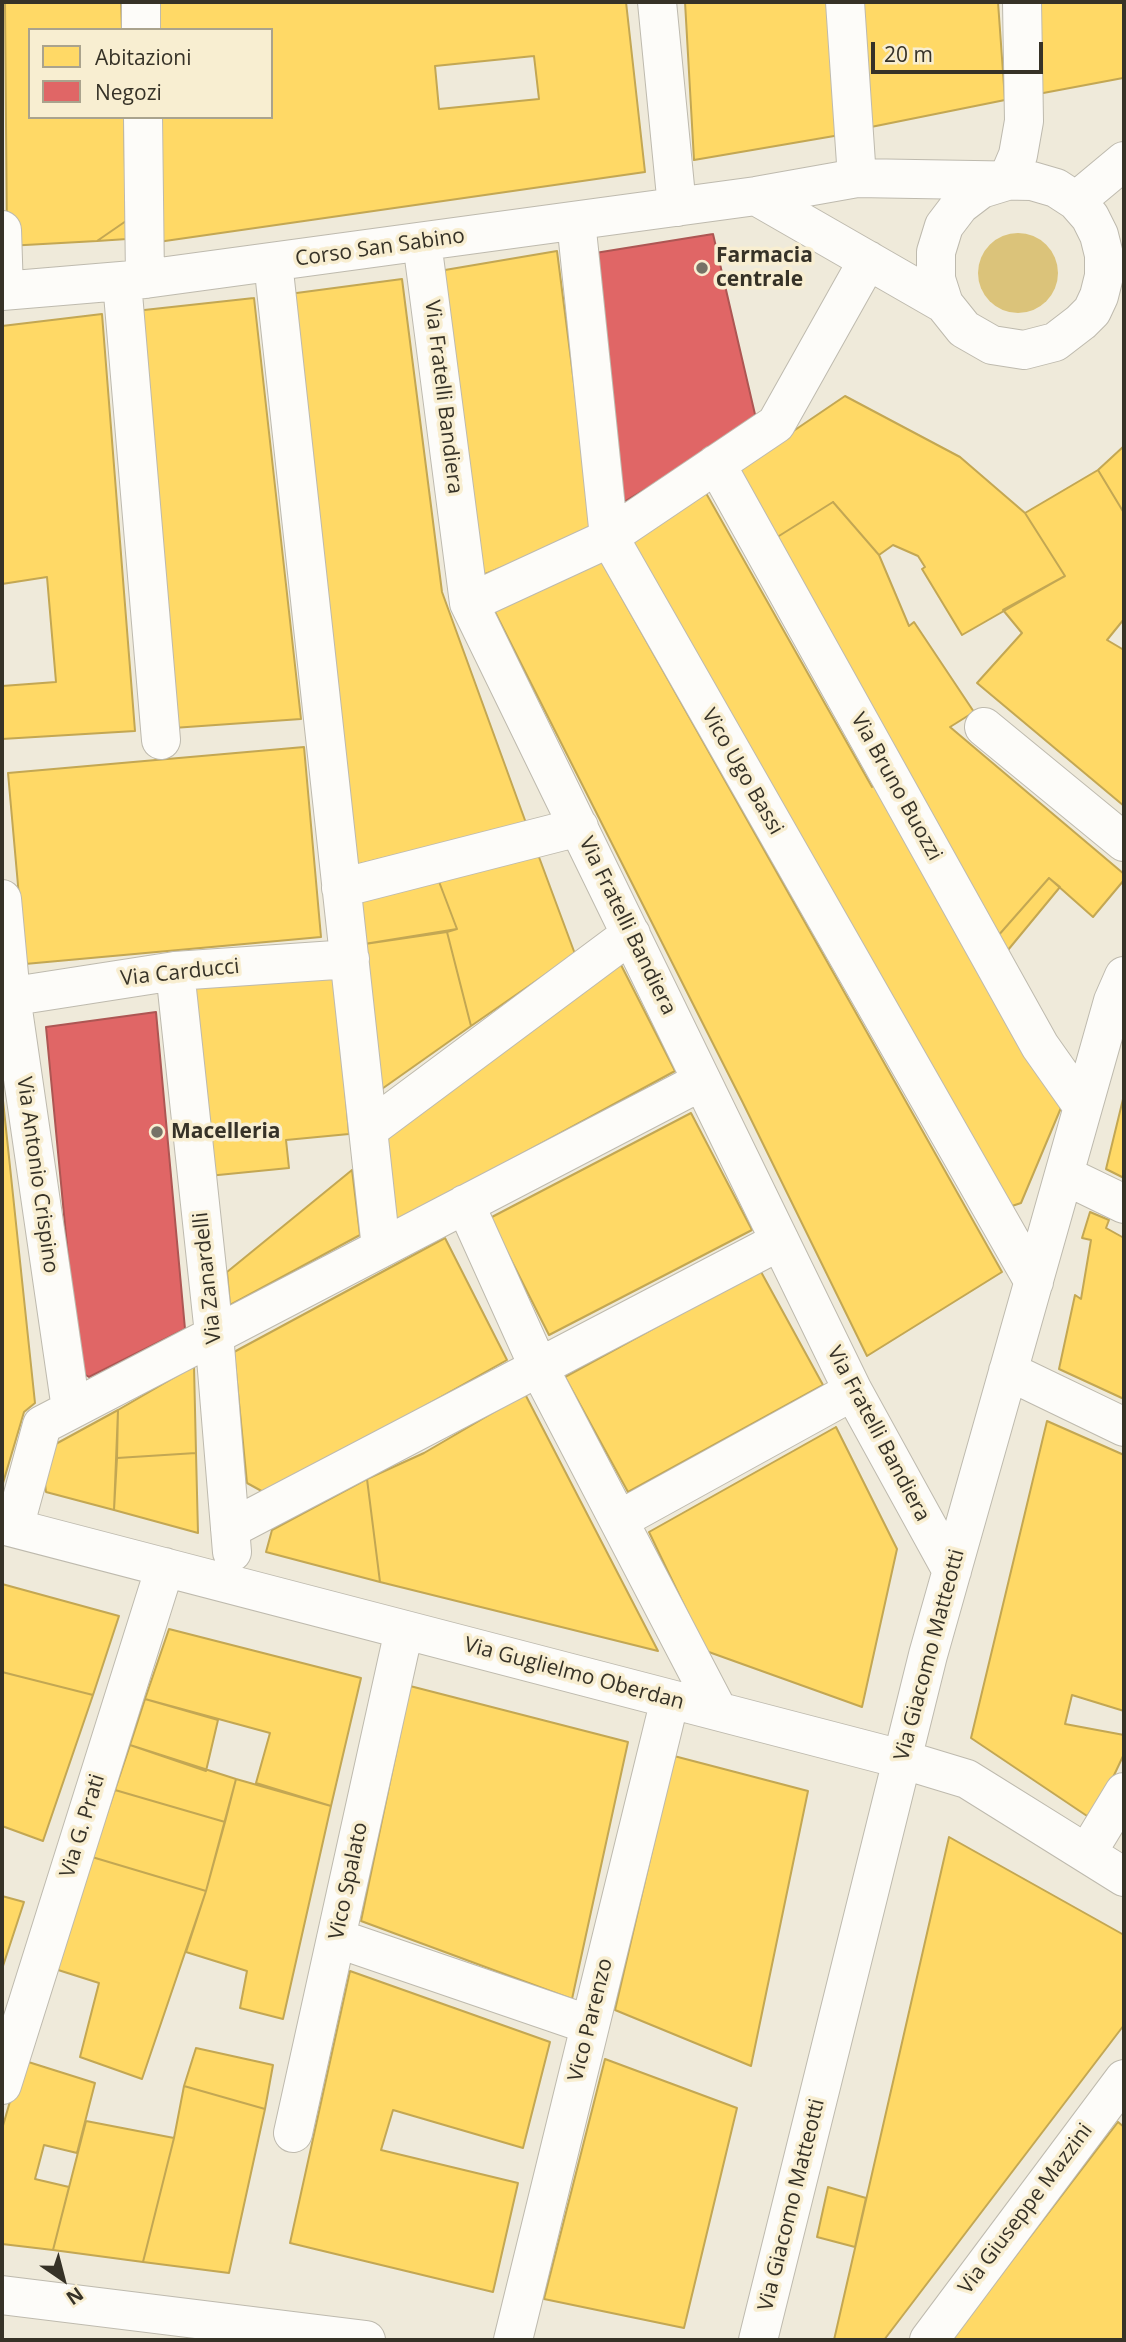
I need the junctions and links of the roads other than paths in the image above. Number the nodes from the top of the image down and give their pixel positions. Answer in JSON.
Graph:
{"nodes":[{"id":1,"x":141,"y":2,"type":"edge"},
{"id":2,"x":657,"y":2,"type":"edge"},
{"id":3,"x":845,"y":2,"type":"edge"},
{"id":4,"x":1023,"y":2,"type":"edge"},
{"id":5,"x":141,"y":28,"type":"edge"},
{"id":6,"x":142,"y":119,"type":"edge"},
{"id":7,"x":1124,"y":161,"type":"edge"},
{"id":8,"x":856,"y":178,"type":"junction"},
{"id":9,"x":1007,"y":181,"type":"junction"},
{"id":10,"x":756,"y":196,"type":"junction"},
{"id":11,"x":1076,"y":201,"type":"junction"},
{"id":12,"x":677,"y":207,"type":"junction"},
{"id":13,"x":576,"y":221,"type":"junction"},
{"id":14,"x":2,"y":230,"type":"edge"},
{"id":15,"x":422,"y":242,"type":"junction"},
{"id":16,"x":868,"y":260,"type":"junction"},
{"id":17,"x":273,"y":262,"type":"junction"},
{"id":18,"x":134,"y":280,"type":"junction"},
{"id":19,"x":3,"y":291,"type":"edge"},
{"id":20,"x":1112,"y":299,"type":"edge"},
{"id":21,"x":944,"y":304,"type":"junction"},
{"id":22,"x":716,"y":464,"type":"junction"},
{"id":23,"x":608,"y":537,"type":"junction"},
{"id":24,"x":469,"y":603,"type":"junction"},
{"id":25,"x":984,"y":727,"type":"dead end"},
{"id":26,"x":161,"y":740,"type":"dead end"},
{"id":27,"x":579,"y":827,"type":"junction"},
{"id":28,"x":1124,"y":842,"type":"edge"},
{"id":29,"x":341,"y":888,"type":"junction"},
{"id":30,"x":2,"y":899,"type":"edge"},
{"id":31,"x":631,"y":934,"type":"junction"},
{"id":32,"x":350,"y":959,"type":"junction"},
{"id":33,"x":175,"y":971,"type":"junction"},
{"id":34,"x":1124,"y":976,"type":"edge"},
{"id":35,"x":7,"y":997,"type":"edge"},
{"id":36,"x":702,"y":1081,"type":"junction"},
{"id":37,"x":1083,"y":1107,"type":"junction"},
{"id":38,"x":368,"y":1130,"type":"junction"},
{"id":39,"x":1064,"y":1175,"type":"junction"},
{"id":40,"x":465,"y":1204,"type":"junction"},
{"id":41,"x":1124,"y":1204,"type":"edge"},
{"id":42,"x":780,"y":1241,"type":"junction"},
{"id":43,"x":381,"y":1248,"type":"junction"},
{"id":44,"x":1034,"y":1282,"type":"junction"},
{"id":45,"x":214,"y":1334,"type":"junction"},
{"id":46,"x":539,"y":1368,"type":"junction"},
{"id":47,"x":1008,"y":1371,"type":"junction"},
{"id":48,"x":853,"y":1391,"type":"junction"},
{"id":49,"x":71,"y":1409,"type":"junction"},
{"id":50,"x":1124,"y":1427,"type":"edge"},
{"id":51,"x":619,"y":1520,"type":"junction"},
{"id":52,"x":8,"y":1527,"type":"edge"},
{"id":53,"x":230,"y":1529,"type":"junction"},
{"id":54,"x":164,"y":1567,"type":"junction"},
{"id":55,"x":952,"y":1571,"type":"junction"},
{"id":56,"x":235,"y":1586,"type":"junction"},
{"id":57,"x":404,"y":1630,"type":"junction"},
{"id":58,"x":670,"y":1699,"type":"junction"},
{"id":59,"x":718,"y":1712,"type":"junction"},
{"id":60,"x":901,"y":1759,"type":"junction"},
{"id":61,"x":1124,"y":1792,"type":"edge"},
{"id":62,"x":1087,"y":1853,"type":"junction"},
{"id":63,"x":1124,"y":1877,"type":"edge"},
{"id":64,"x":336,"y":1938,"type":"junction"},
{"id":65,"x":590,"y":2025,"type":"junction"},
{"id":66,"x":2,"y":2085,"type":"edge"},
{"id":67,"x":1121,"y":2091,"type":"edge"},
{"id":68,"x":293,"y":2133,"type":"dead end"},
{"id":69,"x":2,"y":2295,"type":"edge"},
{"id":70,"x":246,"y":2333,"type":"edge"},
{"id":71,"x":366,"y":2340,"type":"edge"},
{"id":72,"x":513,"y":2340,"type":"edge"},
{"id":73,"x":758,"y":2340,"type":"edge"},
{"id":74,"x":929,"y":2340,"type":"edge"}],
"edges":[{"from":1,"to":5,"type":"street"},
{"from":2,"to":12,"type":"street"},
{"from":3,"to":8,"type":"street"},
{"from":4,"to":9,"type":"street"},
{"from":6,"to":18,"type":"street"},
{"from":7,"to":11,"type":"street"},
{"from":8,"to":9,"type":"street","name":"Corso San Sabino"},
{"from":8,"to":10,"type":"street","name":"Corso San Sabino"},
{"from":9,"to":11,"type":"street"},
{"from":9,"to":21,"type":"street"},
{"from":10,"to":12,"type":"street","name":"Corso San Sabino"},
{"from":10,"to":16,"type":"street"},
{"from":11,"to":20,"type":"street"},
{"from":12,"to":13,"type":"street","name":"Corso San Sabino"},
{"from":13,"to":15,"type":"street","name":"Corso San Sabino"},
{"from":13,"to":23,"type":"street","name":"Vico Ugo Bassi"},
{"from":14,"to":19,"type":"street"},
{"from":15,"to":17,"type":"street","name":"Corso San Sabino"},
{"from":15,"to":24,"type":"street","name":"Via Fratelli Bandiera"},
{"from":16,"to":21,"type":"street"},
{"from":16,"to":22,"type":"street"},
{"from":17,"to":18,"type":"street","name":"Corso San Sabino"},
{"from":17,"to":29,"type":"street"},
{"from":18,"to":19,"type":"street","name":"Corso San Sabino"},
{"from":18,"to":26,"type":"street"},
{"from":20,"to":21,"type":"street"},
{"from":22,"to":23,"type":"street"},
{"from":22,"to":37,"type":"street","name":"Via Bruno Buozzi"},
{"from":23,"to":24,"type":"street"},
{"from":23,"to":44,"type":"street","name":"Vico Ugo Bassi"},
{"from":24,"to":27,"type":"street","name":"Via Fratelli Bandiera"},
{"from":25,"to":28,"type":"street"},
{"from":27,"to":29,"type":"street"},
{"from":27,"to":31,"type":"street","name":"Via Fratelli Bandiera"},
{"from":29,"to":32,"type":"street"},
{"from":30,"to":35,"type":"street","name":"Via Antonio Crispino"},
{"from":31,"to":36,"type":"street","name":"Via Fratelli Bandiera"},
{"from":31,"to":38,"type":"street"},
{"from":32,"to":33,"type":"street","name":"Via Carducci"},
{"from":32,"to":38,"type":"street"},
{"from":33,"to":35,"type":"street","name":"Via Carducci"},
{"from":33,"to":45,"type":"street","name":"Via Zanardelli"},
{"from":34,"to":37,"type":"street","name":"Via Giacomo Matteotti"},
{"from":35,"to":49,"type":"street","name":"Via Antonio Crispino"},
{"from":36,"to":40,"type":"street"},
{"from":36,"to":42,"type":"street","name":"Via Fratelli Bandiera"},
{"from":37,"to":39,"type":"street","name":"Via Giacomo Matteotti"},
{"from":38,"to":43,"type":"street"},
{"from":39,"to":41,"type":"street"},
{"from":39,"to":44,"type":"street","name":"Via Giacomo Matteotti"},
{"from":40,"to":43,"type":"street"},
{"from":40,"to":46,"type":"street"},
{"from":42,"to":46,"type":"street"},
{"from":42,"to":48,"type":"street","name":"Via Fratelli Bandiera"},
{"from":43,"to":45,"type":"street"},
{"from":44,"to":47,"type":"street","name":"Via Giacomo Matteotti"},
{"from":45,"to":49,"type":"street"},
{"from":45,"to":53,"type":"street","name":"Via Zanardelli"},
{"from":46,"to":51,"type":"street"},
{"from":46,"to":53,"type":"street"},
{"from":47,"to":50,"type":"street"},
{"from":47,"to":55,"type":"street","name":"Via Giacomo Matteotti"},
{"from":48,"to":51,"type":"street"},
{"from":48,"to":55,"type":"street","name":"Via Fratelli Bandiera"},
{"from":49,"to":52,"type":"street"},
{"from":51,"to":59,"type":"street"},
{"from":52,"to":54,"type":"street","name":"Via Guglielmo Oberdan"},
{"from":53,"to":56,"type":"street","name":"Via Zanardelli"},
{"from":54,"to":56,"type":"street","name":"Via Guglielmo Oberdan"},
{"from":54,"to":66,"type":"street","name":"Via G. Prati"},
{"from":55,"to":60,"type":"street","name":"Via Giacomo Matteotti"},
{"from":56,"to":57,"type":"street","name":"Via Guglielmo Oberdan"},
{"from":57,"to":58,"type":"street","name":"Via Guglielmo Oberdan"},
{"from":57,"to":64,"type":"street","name":"Vico Spalato"},
{"from":58,"to":59,"type":"street","name":"Via Guglielmo Oberdan"},
{"from":58,"to":65,"type":"street","name":"Vico Parenzo"},
{"from":59,"to":60,"type":"street","name":"Via Guglielmo Oberdan"},
{"from":60,"to":62,"type":"street","name":"Via Guglielmo Oberdan"},
{"from":60,"to":73,"type":"street","name":"Via Giacomo Matteotti"},
{"from":61,"to":62,"type":"street"},
{"from":62,"to":63,"type":"street","name":"Via Guglielmo Oberdan"},
{"from":64,"to":65,"type":"street"},
{"from":64,"to":68,"type":"street","name":"Vico Spalato"},
{"from":65,"to":72,"type":"street","name":"Vico Parenzo"},
{"from":67,"to":74,"type":"street","name":"Via Giuseppe Mazzini"},
{"from":69,"to":70,"type":"street"},
{"from":70,"to":71,"type":"street"}]}
